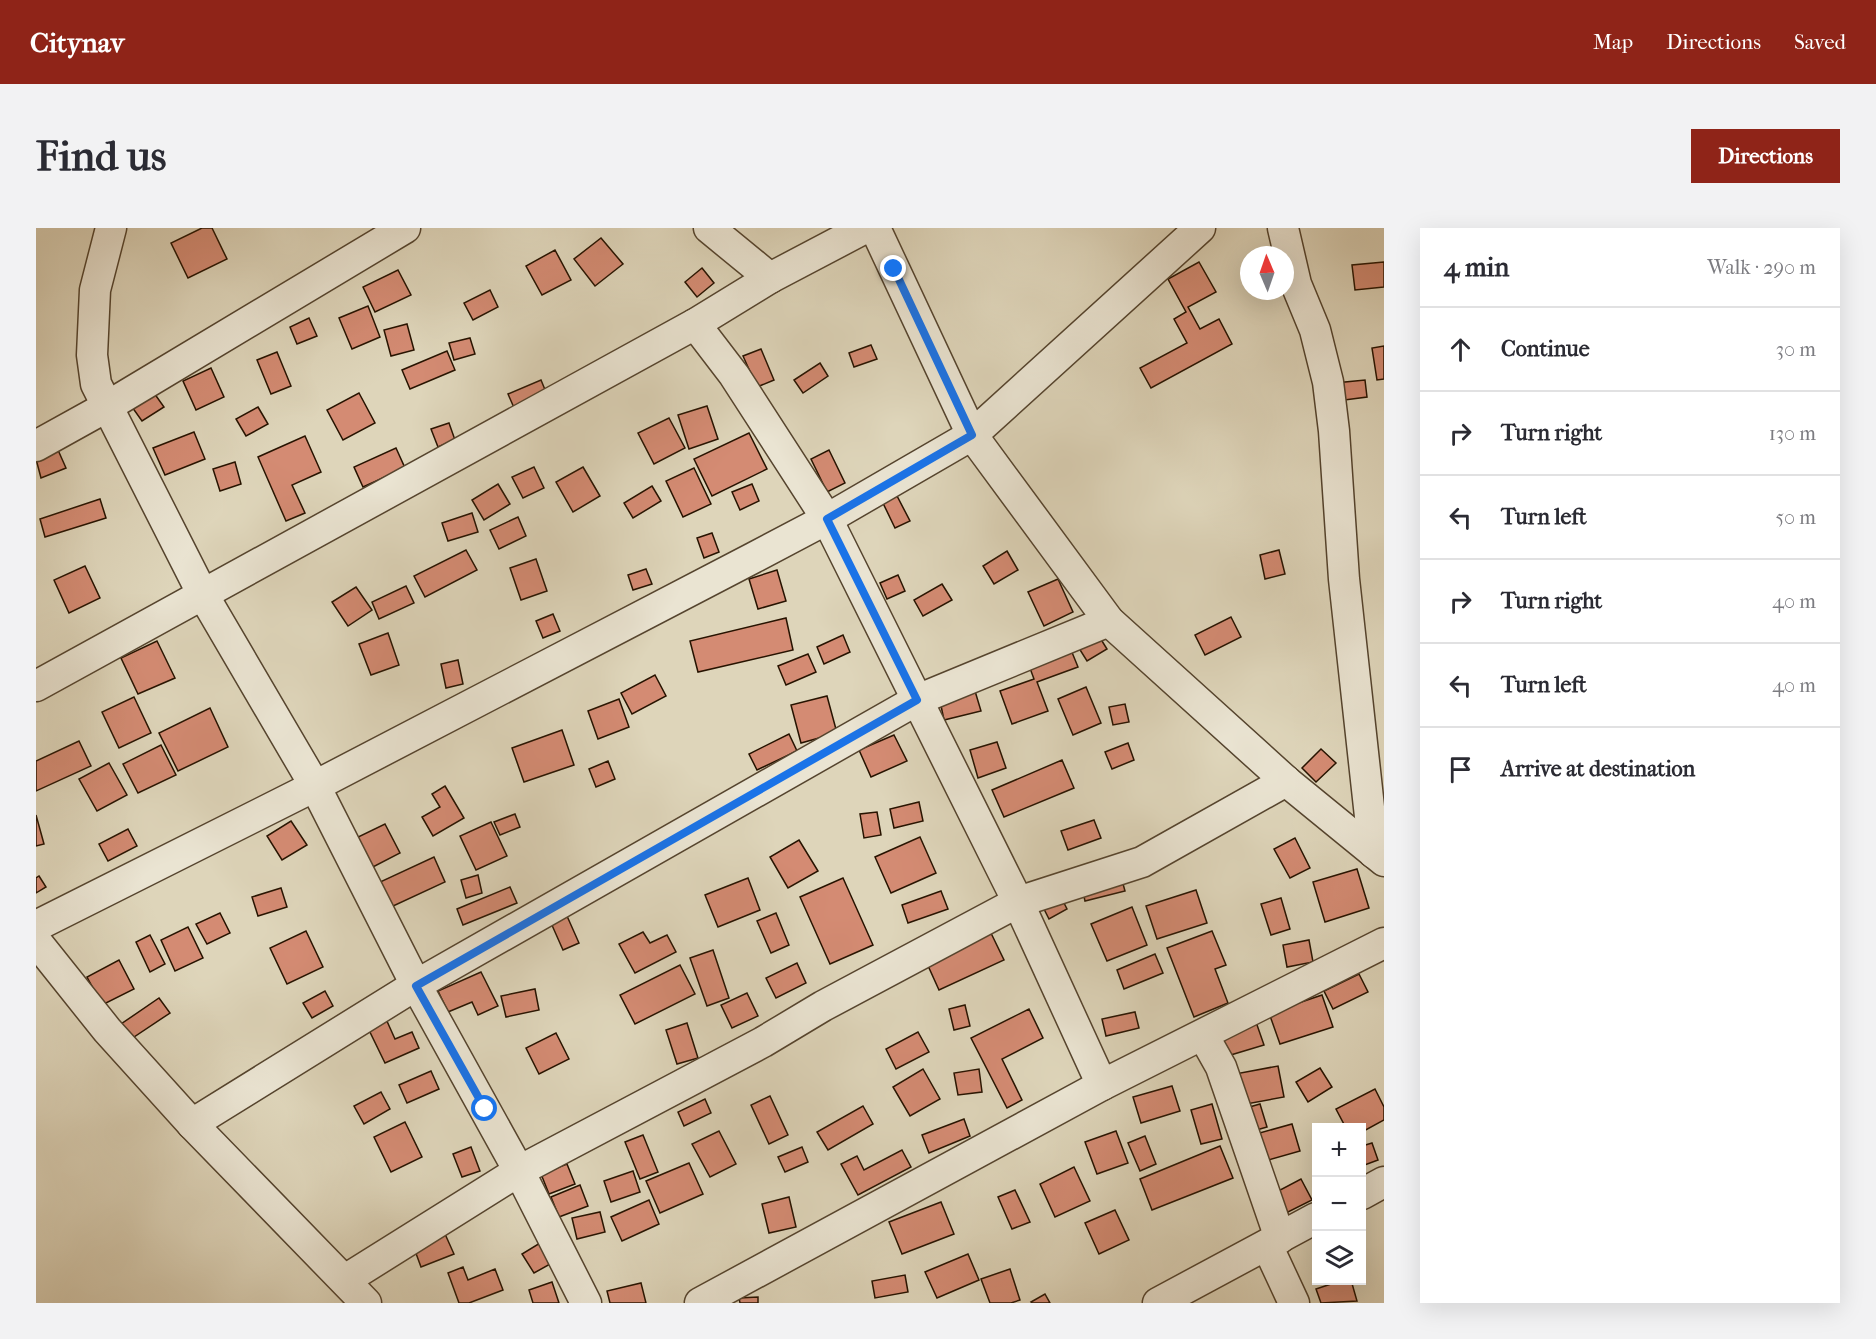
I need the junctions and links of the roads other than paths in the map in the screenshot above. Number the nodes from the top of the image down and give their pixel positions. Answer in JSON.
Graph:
{"nodes":[{"id":1,"x":111,"y":228,"type":"edge"},
{"id":2,"x":405,"y":228,"type":"edge"},
{"id":3,"x":710,"y":228,"type":"edge"},
{"id":4,"x":865,"y":228,"type":"edge"},
{"id":5,"x":875,"y":228,"type":"edge"},
{"id":6,"x":1200,"y":228,"type":"edge"},
{"id":7,"x":1283,"y":228,"type":"edge"},
{"id":8,"x":770,"y":278,"type":"junction"},
{"id":9,"x":695,"y":324,"type":"junction"},
{"id":10,"x":108,"y":406,"type":"junction"},
{"id":11,"x":972,"y":435,"type":"junction"},
{"id":12,"x":36,"y":446,"type":"edge"},
{"id":13,"x":827,"y":519,"type":"junction"},
{"id":14,"x":202,"y":593,"type":"junction"},
{"id":15,"x":1109,"y":621,"type":"junction"},
{"id":16,"x":36,"y":686,"type":"edge"},
{"id":17,"x":917,"y":700,"type":"junction"},
{"id":18,"x":1286,"y":781,"type":"junction"},
{"id":19,"x":315,"y":786,"type":"junction"},
{"id":20,"x":1379,"y":857,"type":"edge"},
{"id":21,"x":1018,"y":902,"type":"junction"},
{"id":22,"x":36,"y":926,"type":"edge"},
{"id":23,"x":36,"y":941,"type":"edge"},
{"id":24,"x":1384,"y":943,"type":"edge"},
{"id":25,"x":416,"y":986,"type":"junction"},
{"id":26,"x":1203,"y":1035,"type":"junction"},
{"id":27,"x":1102,"y":1085,"type":"junction"},
{"id":28,"x":192,"y":1124,"type":"junction"},
{"id":29,"x":519,"y":1171,"type":"junction"},
{"id":30,"x":1384,"y":1182,"type":"edge"},
{"id":31,"x":1366,"y":1192,"type":"edge"},
{"id":32,"x":1312,"y":1221,"type":"edge"},
{"id":33,"x":1273,"y":1241,"type":"junction"},
{"id":34,"x":345,"y":1280,"type":"junction"},
{"id":35,"x":366,"y":1303,"type":"edge"},
{"id":36,"x":586,"y":1303,"type":"edge"},
{"id":37,"x":700,"y":1303,"type":"edge"},
{"id":38,"x":1158,"y":1303,"type":"edge"},
{"id":39,"x":1294,"y":1303,"type":"edge"}],
"edges":[{"from":1,"to":10,"type":"street"},
{"from":2,"to":10,"type":"street"},
{"from":3,"to":8,"type":"street"},
{"from":4,"to":8,"type":"street"},
{"from":5,"to":11,"type":"street"},
{"from":6,"to":11,"type":"street"},
{"from":7,"to":20,"type":"street"},
{"from":8,"to":9,"type":"street"},
{"from":9,"to":13,"type":"street"},
{"from":9,"to":14,"type":"street"},
{"from":10,"to":12,"type":"street"},
{"from":10,"to":14,"type":"street"},
{"from":11,"to":13,"type":"street"},
{"from":11,"to":15,"type":"street"},
{"from":13,"to":17,"type":"street"},
{"from":13,"to":19,"type":"street"},
{"from":14,"to":16,"type":"street"},
{"from":14,"to":19,"type":"street"},
{"from":15,"to":17,"type":"street"},
{"from":15,"to":18,"type":"street"},
{"from":17,"to":21,"type":"street"},
{"from":17,"to":25,"type":"street"},
{"from":18,"to":20,"type":"street"},
{"from":18,"to":21,"type":"street"},
{"from":19,"to":22,"type":"street"},
{"from":19,"to":25,"type":"street"},
{"from":21,"to":27,"type":"street"},
{"from":21,"to":29,"type":"street"},
{"from":23,"to":28,"type":"street"},
{"from":24,"to":26,"type":"street"},
{"from":25,"to":28,"type":"street"},
{"from":25,"to":29,"type":"street"},
{"from":26,"to":27,"type":"street"},
{"from":26,"to":33,"type":"street"},
{"from":27,"to":37,"type":"street"},
{"from":28,"to":34,"type":"street"},
{"from":29,"to":34,"type":"street"},
{"from":29,"to":36,"type":"street"},
{"from":30,"to":31,"type":"street"},
{"from":32,"to":33,"type":"street"},
{"from":33,"to":38,"type":"street"},
{"from":33,"to":39,"type":"street"},
{"from":34,"to":35,"type":"street"}]}
